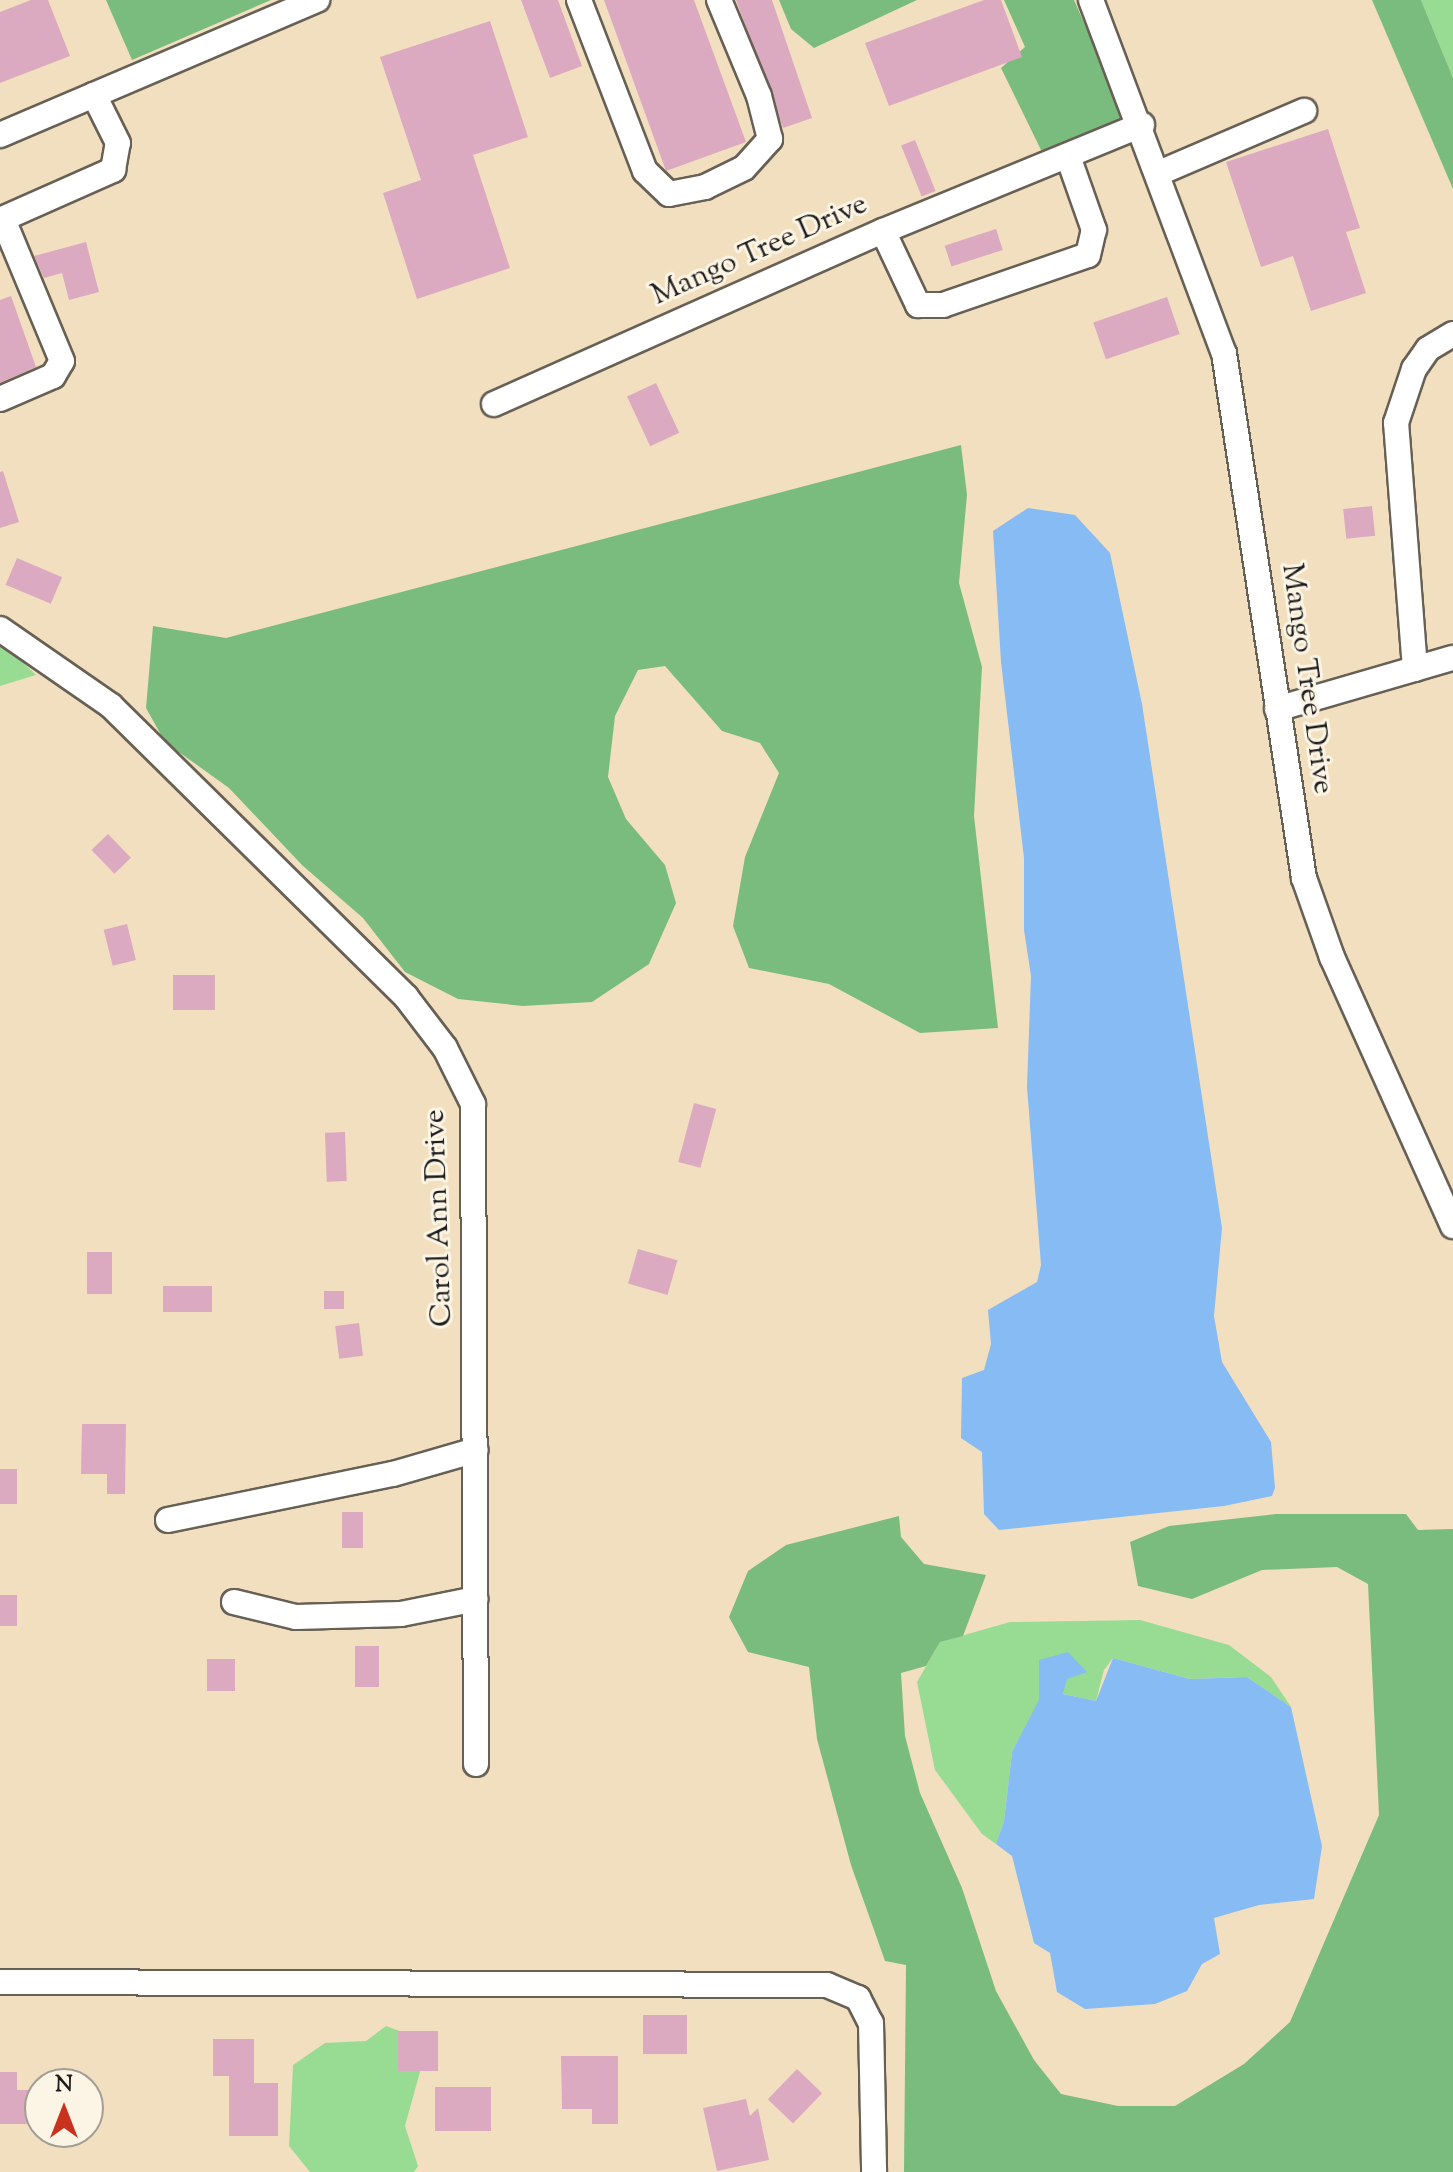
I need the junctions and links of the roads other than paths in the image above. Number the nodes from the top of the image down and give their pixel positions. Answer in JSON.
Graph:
{"nodes":[{"id":1,"x":317,"y":0,"type":"edge"},
{"id":2,"x":579,"y":0,"type":"edge"},
{"id":3,"x":719,"y":0,"type":"edge"},
{"id":4,"x":1091,"y":0,"type":"edge"},
{"id":5,"x":94,"y":95,"type":"junction"},
{"id":6,"x":1304,"y":111,"type":"dead end"},
{"id":7,"x":1142,"y":125,"type":"junction"},
{"id":8,"x":0,"y":135,"type":"edge"},
{"id":9,"x":1069,"y":159,"type":"junction"},
{"id":10,"x":1159,"y":173,"type":"junction"},
{"id":11,"x":1,"y":220,"type":"edge"},
{"id":12,"x":883,"y":231,"type":"junction"},
{"id":13,"x":1453,"y":334,"type":"edge"},
{"id":14,"x":0,"y":399,"type":"edge"},
{"id":15,"x":494,"y":404,"type":"dead end"},
{"id":16,"x":0,"y":629,"type":"edge"},
{"id":17,"x":1453,"y":658,"type":"edge"},
{"id":18,"x":1415,"y":669,"type":"junction"},
{"id":19,"x":1277,"y":709,"type":"junction"},
{"id":20,"x":1453,"y":1226,"type":"edge"},
{"id":21,"x":476,"y":1450,"type":"junction"},
{"id":22,"x":168,"y":1520,"type":"dead end"},
{"id":23,"x":476,"y":1599,"type":"junction"},
{"id":24,"x":234,"y":1602,"type":"dead end"},
{"id":25,"x":476,"y":1764,"type":"dead end"},
{"id":26,"x":0,"y":1982,"type":"edge"},
{"id":27,"x":874,"y":2172,"type":"edge"}],
"edges":[{"from":1,"to":5,"type":"street"},
{"from":2,"to":3,"type":"street"},
{"from":4,"to":7,"type":"street","name":"Mango Tree Drive"},
{"from":5,"to":8,"type":"street"},
{"from":5,"to":11,"type":"street"},
{"from":6,"to":10,"type":"street"},
{"from":7,"to":9,"type":"street","name":"Mango Tree Drive"},
{"from":7,"to":10,"type":"street","name":"Mango Tree Drive"},
{"from":9,"to":12,"type":"street","name":"Mango Tree Drive"},
{"from":9,"to":12,"type":"street"},
{"from":10,"to":19,"type":"street","name":"Mango Tree Drive"},
{"from":11,"to":14,"type":"street"},
{"from":12,"to":15,"type":"street","name":"Mango Tree Drive"},
{"from":13,"to":18,"type":"street"},
{"from":16,"to":21,"type":"street","name":"Carol Ann Drive"},
{"from":17,"to":18,"type":"street"},
{"from":18,"to":19,"type":"street"},
{"from":19,"to":20,"type":"street","name":"Mango Tree Drive"},
{"from":21,"to":22,"type":"street"},
{"from":21,"to":23,"type":"street","name":"Carol Ann Drive"},
{"from":23,"to":24,"type":"street"},
{"from":23,"to":25,"type":"street","name":"Carol Ann Drive"},
{"from":26,"to":27,"type":"street"}]}
